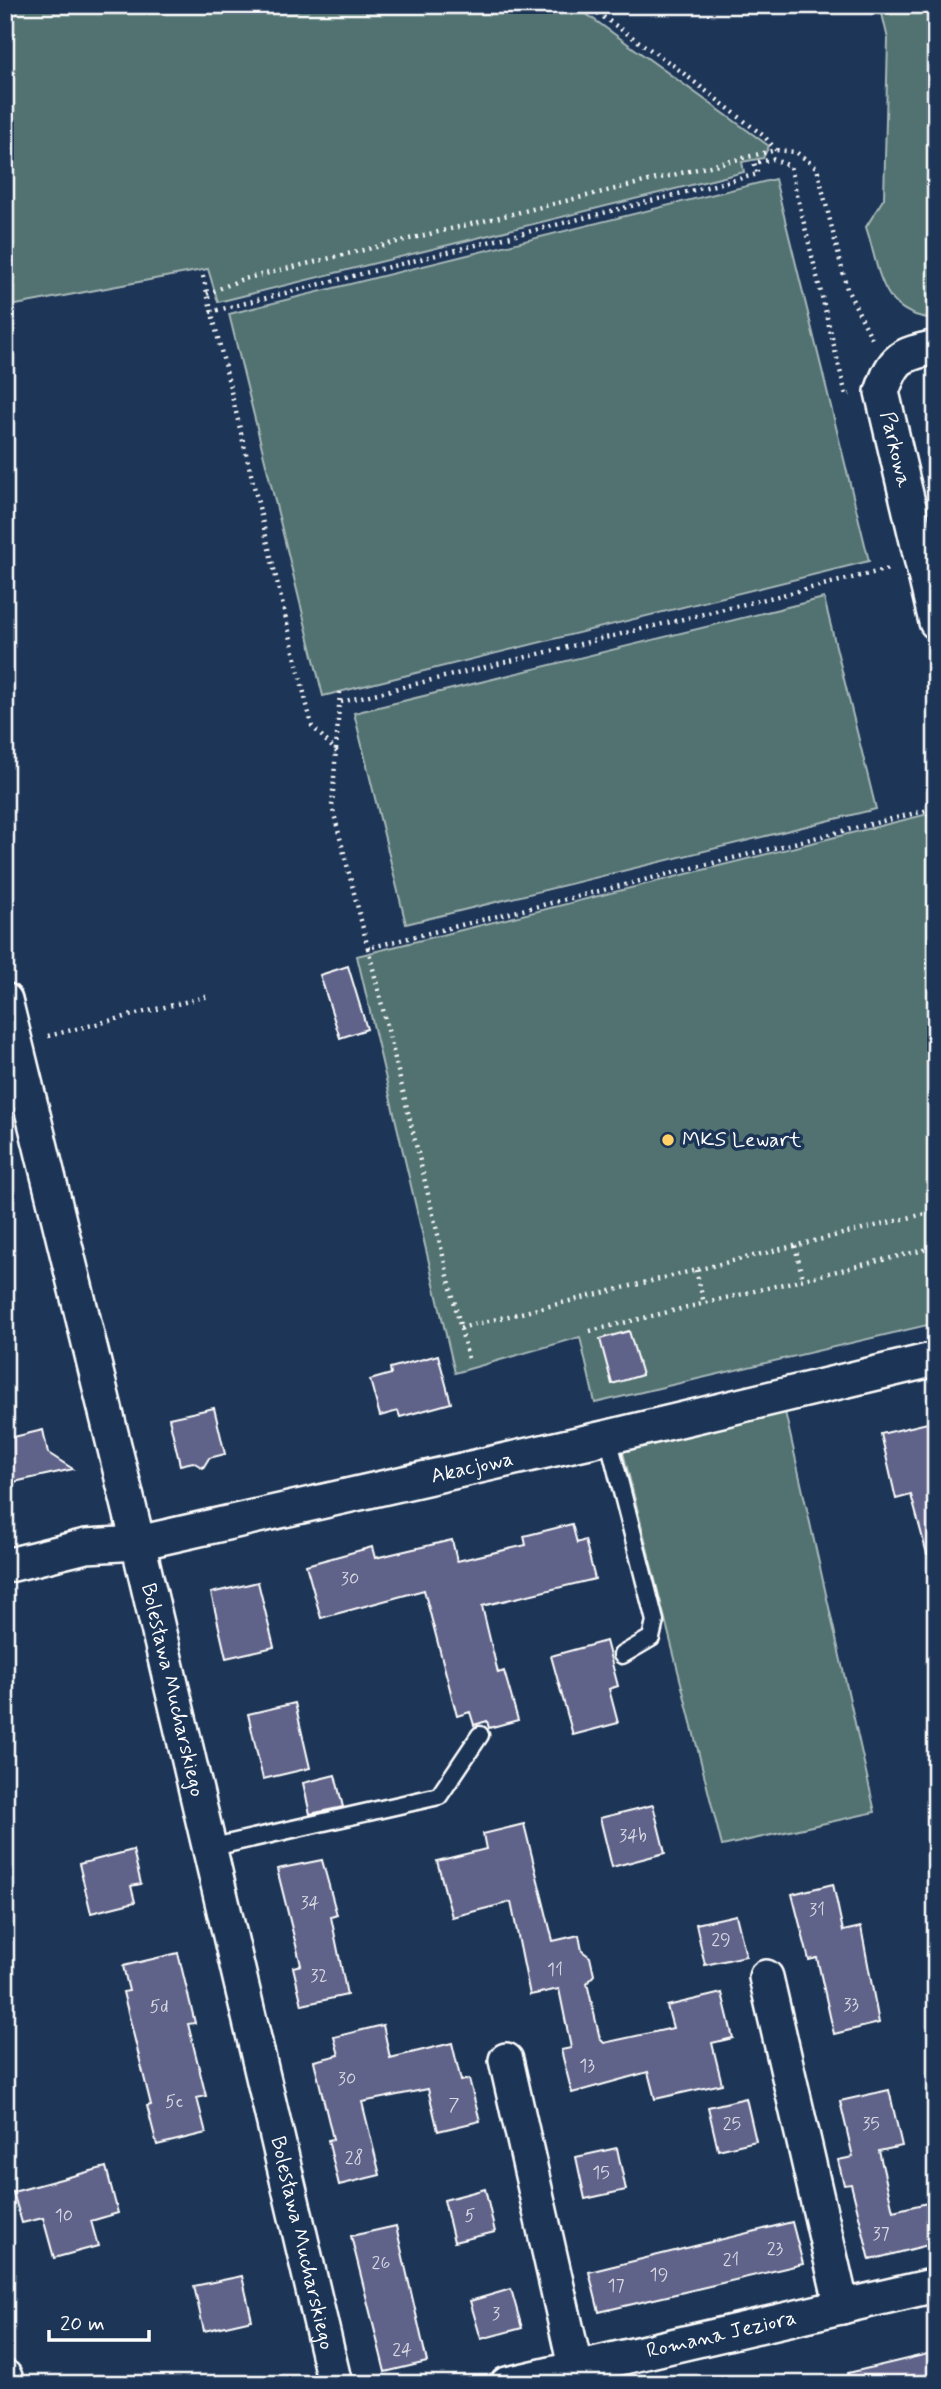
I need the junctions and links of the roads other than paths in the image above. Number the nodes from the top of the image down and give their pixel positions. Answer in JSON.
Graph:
{"nodes":[{"id":1,"x":936,"y":347,"type":"edge"},
{"id":2,"x":936,"y":622,"type":"edge"},
{"id":3,"x":5,"y":1000,"type":"edge"},
{"id":4,"x":936,"y":1359,"type":"edge"},
{"id":5,"x":608,"y":1437,"type":"junction"},
{"id":6,"x":138,"y":1543,"type":"junction"},
{"id":7,"x":5,"y":1566,"type":"edge"},
{"id":8,"x":622,"y":1655,"type":"dead end"},
{"id":9,"x":480,"y":1735,"type":"dead end"},
{"id":10,"x":209,"y":1848,"type":"junction"},
{"id":11,"x":766,"y":1977,"type":"dead end"},
{"id":12,"x":506,"y":2060,"type":"dead end"},
{"id":13,"x":936,"y":2285,"type":"edge"},
{"id":14,"x":842,"y":2307,"type":"junction"},
{"id":15,"x":578,"y":2376,"type":"edge"},
{"id":16,"x":5,"y":2378,"type":"edge"},
{"id":17,"x":7,"y":2384,"type":"edge"},
{"id":18,"x":335,"y":2384,"type":"edge"},
{"id":19,"x":507,"y":2384,"type":"edge"}],
"edges":[{"from":1,"to":2,"type":"street","name":"Parkowa"},
{"from":3,"to":6,"type":"street","name":"Bolesława Mucharskiego"},
{"from":4,"to":5,"type":"street","name":"Akacjowa"},
{"from":5,"to":6,"type":"street","name":"Akacjowa"},
{"from":5,"to":8,"type":"lane"},
{"from":6,"to":7,"type":"street","name":"Akacjowa"},
{"from":6,"to":10,"type":"street","name":"Bolesława Mucharskiego"},
{"from":9,"to":10,"type":"lane"},
{"from":10,"to":18,"type":"street","name":"Bolesława Mucharskiego"},
{"from":11,"to":14,"type":"street"},
{"from":12,"to":15,"type":"street"},
{"from":13,"to":14,"type":"street","name":"Romana Jeziora"},
{"from":14,"to":15,"type":"street","name":"Romana Jeziora"},
{"from":15,"to":19,"type":"street","name":"Romana Jeziora"},
{"from":16,"to":17,"type":"street"}]}
